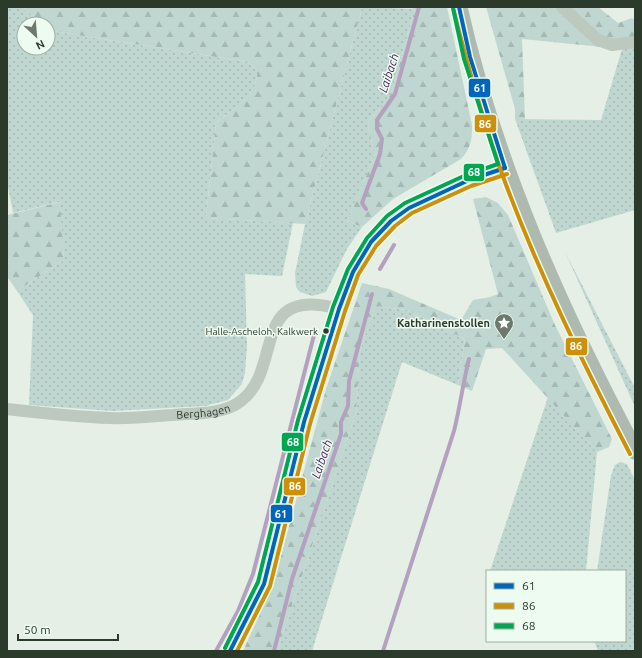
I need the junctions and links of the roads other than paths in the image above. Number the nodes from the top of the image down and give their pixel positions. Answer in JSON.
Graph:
{"nodes":[{"id":1,"x":459,"y":7,"type":"edge"},
{"id":2,"x":562,"y":7,"type":"edge"},
{"id":3,"x":635,"y":42,"type":"edge"},
{"id":4,"x":505,"y":168,"type":"junction"},
{"id":5,"x":339,"y":309,"type":"junction"},
{"id":6,"x":7,"y":409,"type":"edge"},
{"id":7,"x":635,"y":451,"type":"edge"},
{"id":8,"x":230,"y":651,"type":"edge"}],
"edges":[{"from":1,"to":4,"type":"street"},
{"from":2,"to":3,"type":"street"},
{"from":4,"to":5,"type":"street"},
{"from":4,"to":7,"type":"street"},
{"from":5,"to":6,"type":"street","name":"Berghagen"},
{"from":5,"to":8,"type":"street"}]}
